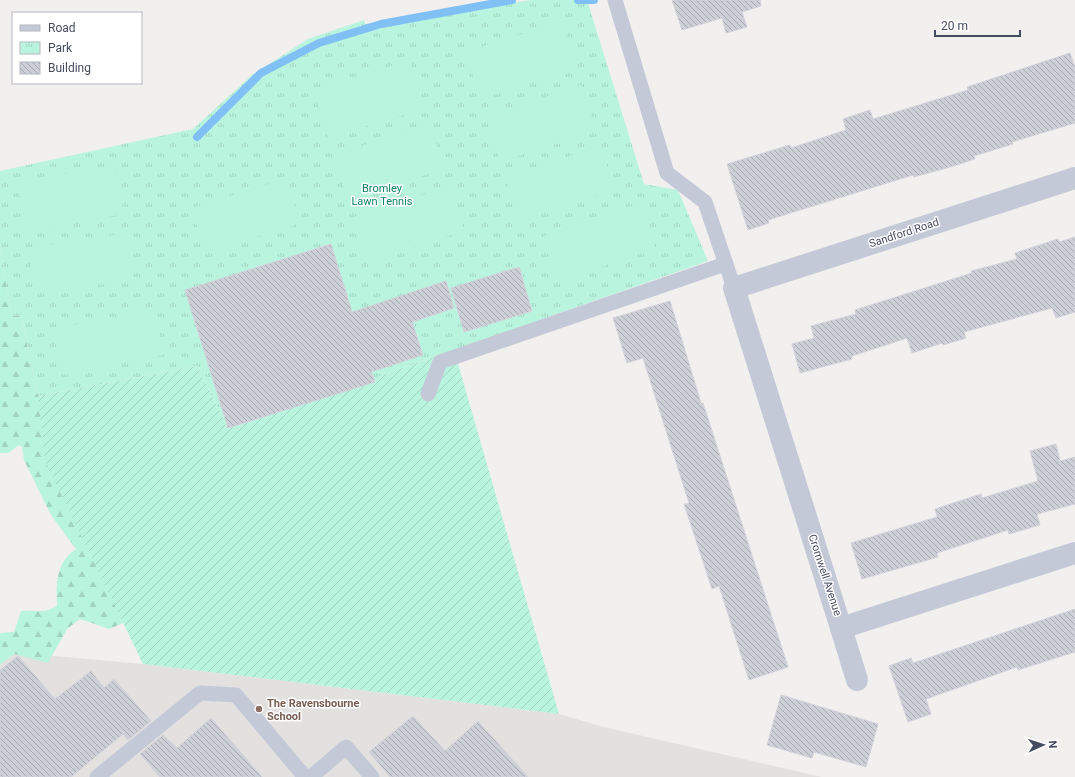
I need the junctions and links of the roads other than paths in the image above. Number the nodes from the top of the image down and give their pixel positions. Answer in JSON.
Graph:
{"nodes":[{"id":1,"x":615,"y":0,"type":"edge"},
{"id":2,"x":1075,"y":178,"type":"edge"},
{"id":3,"x":725,"y":264,"type":"junction"},
{"id":4,"x":734,"y":288,"type":"junction"},
{"id":5,"x":428,"y":394,"type":"dead end"},
{"id":6,"x":1075,"y":553,"type":"edge"},
{"id":7,"x":842,"y":628,"type":"junction"},
{"id":8,"x":857,"y":680,"type":"dead end"},
{"id":9,"x":97,"y":777,"type":"edge"},
{"id":10,"x":305,"y":777,"type":"edge"},
{"id":11,"x":311,"y":777,"type":"edge"},
{"id":12,"x":372,"y":777,"type":"edge"}],
"edges":[{"from":1,"to":3,"type":"lane"},
{"from":2,"to":4,"type":"street","name":"Sandford Road"},
{"from":3,"to":4,"type":"lane"},
{"from":3,"to":5,"type":"lane"},
{"from":4,"to":7,"type":"street","name":"Cromwell Avenue"},
{"from":6,"to":7,"type":"street","name":"Cromwell Avenue"},
{"from":7,"to":8,"type":"street"},
{"from":9,"to":10,"type":"lane"},
{"from":11,"to":12,"type":"lane"}]}
